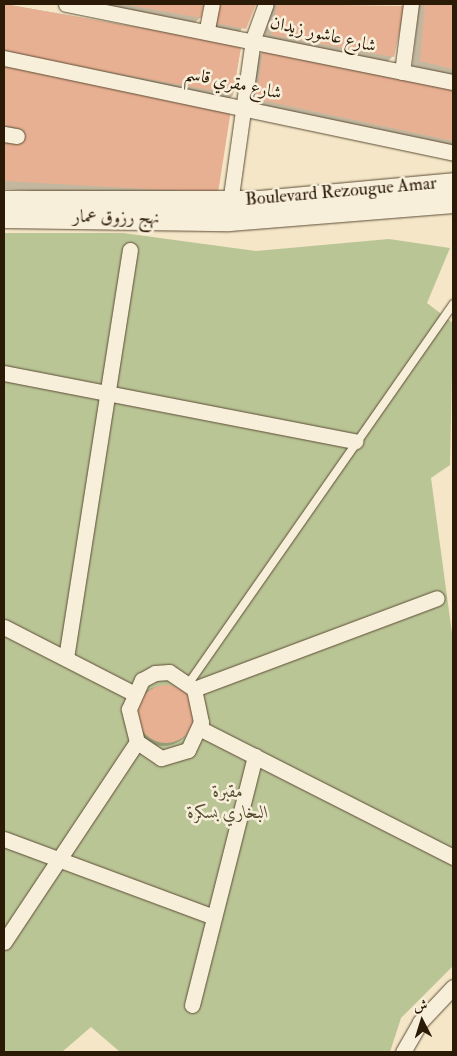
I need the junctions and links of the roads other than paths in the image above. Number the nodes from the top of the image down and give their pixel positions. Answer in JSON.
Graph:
{"nodes":[{"id":1,"x":66,"y":4,"type":"edge"},
{"id":2,"x":212,"y":4,"type":"edge"},
{"id":3,"x":266,"y":4,"type":"edge"},
{"id":4,"x":411,"y":4,"type":"edge"},
{"id":5,"x":207,"y":29,"type":"junction"},
{"id":6,"x":253,"y":39,"type":"junction"},
{"id":7,"x":4,"y":58,"type":"edge"},
{"id":8,"x":402,"y":72,"type":"junction"},
{"id":9,"x":453,"y":82,"type":"edge"},
{"id":10,"x":244,"y":105,"type":"junction"},
{"id":11,"x":453,"y":153,"type":"edge"},
{"id":12,"x":453,"y":183,"type":"edge"},
{"id":13,"x":4,"y":201,"type":"edge"},
{"id":14,"x":453,"y":202,"type":"edge"},
{"id":15,"x":229,"y":211,"type":"junction"},
{"id":16,"x":4,"y":217,"type":"edge"},
{"id":17,"x":130,"y":250,"type":"dead end"},
{"id":18,"x":453,"y":304,"type":"edge"},
{"id":19,"x":4,"y":373,"type":"edge"},
{"id":20,"x":108,"y":393,"type":"junction"},
{"id":21,"x":355,"y":441,"type":"junction"},
{"id":22,"x":437,"y":598,"type":"dead end"},
{"id":23,"x":4,"y":626,"type":"edge"},
{"id":24,"x":66,"y":658,"type":"junction"},
{"id":25,"x":191,"y":686,"type":"junction"},
{"id":26,"x":133,"y":693,"type":"junction"},
{"id":27,"x":200,"y":728,"type":"junction"},
{"id":28,"x":137,"y":742,"type":"junction"},
{"id":29,"x":256,"y":756,"type":"junction"},
{"id":30,"x":4,"y":838,"type":"edge"},
{"id":31,"x":453,"y":857,"type":"edge"},
{"id":32,"x":59,"y":859,"type":"junction"},
{"id":33,"x":214,"y":917,"type":"junction"},
{"id":34,"x":4,"y":942,"type":"edge"},
{"id":35,"x":453,"y":987,"type":"edge"},
{"id":36,"x":192,"y":1005,"type":"dead end"},
{"id":37,"x":403,"y":1052,"type":"edge"}],
"edges":[{"from":1,"to":5,"type":"street","name":"شارع عاشور زيدان"},
{"from":2,"to":5,"type":"street"},
{"from":3,"to":6,"type":"street"},
{"from":4,"to":8,"type":"street"},
{"from":5,"to":6,"type":"street","name":"شارع عاشور زيدان"},
{"from":6,"to":8,"type":"street","name":"شارع عاشور زيدان"},
{"from":6,"to":10,"type":"street"},
{"from":7,"to":10,"type":"street","name":"شارع مقري قاسم"},
{"from":8,"to":9,"type":"street","name":"شارع عاشور زيدان"},
{"from":10,"to":11,"type":"street","name":"شارع مقري قاسم"},
{"from":10,"to":15,"type":"street"},
{"from":12,"to":15,"type":"main road","name":"Boulevard Rezougue Amar"},
{"from":13,"to":15,"type":"main road","name":"نهج رزوق عمار"},
{"from":14,"to":15,"type":"main road","name":"Boulevard Rezougue Amar"},
{"from":15,"to":16,"type":"main road","name":"نهج رزوق عمار"},
{"from":17,"to":20,"type":"street"},
{"from":18,"to":21,"type":"lane"},
{"from":19,"to":20,"type":"street"},
{"from":20,"to":21,"type":"street"},
{"from":20,"to":24,"type":"street"},
{"from":21,"to":25,"type":"lane"},
{"from":22,"to":25,"type":"street"},
{"from":23,"to":24,"type":"street"},
{"from":24,"to":26,"type":"street"},
{"from":25,"to":26,"type":"street"},
{"from":25,"to":27,"type":"street"},
{"from":26,"to":28,"type":"street"},
{"from":27,"to":28,"type":"street"},
{"from":27,"to":29,"type":"street"},
{"from":28,"to":32,"type":"street"},
{"from":29,"to":31,"type":"street"},
{"from":29,"to":33,"type":"street"},
{"from":30,"to":32,"type":"street"},
{"from":32,"to":33,"type":"street"},
{"from":32,"to":34,"type":"street"},
{"from":33,"to":36,"type":"street"},
{"from":35,"to":37,"type":"street"}]}
